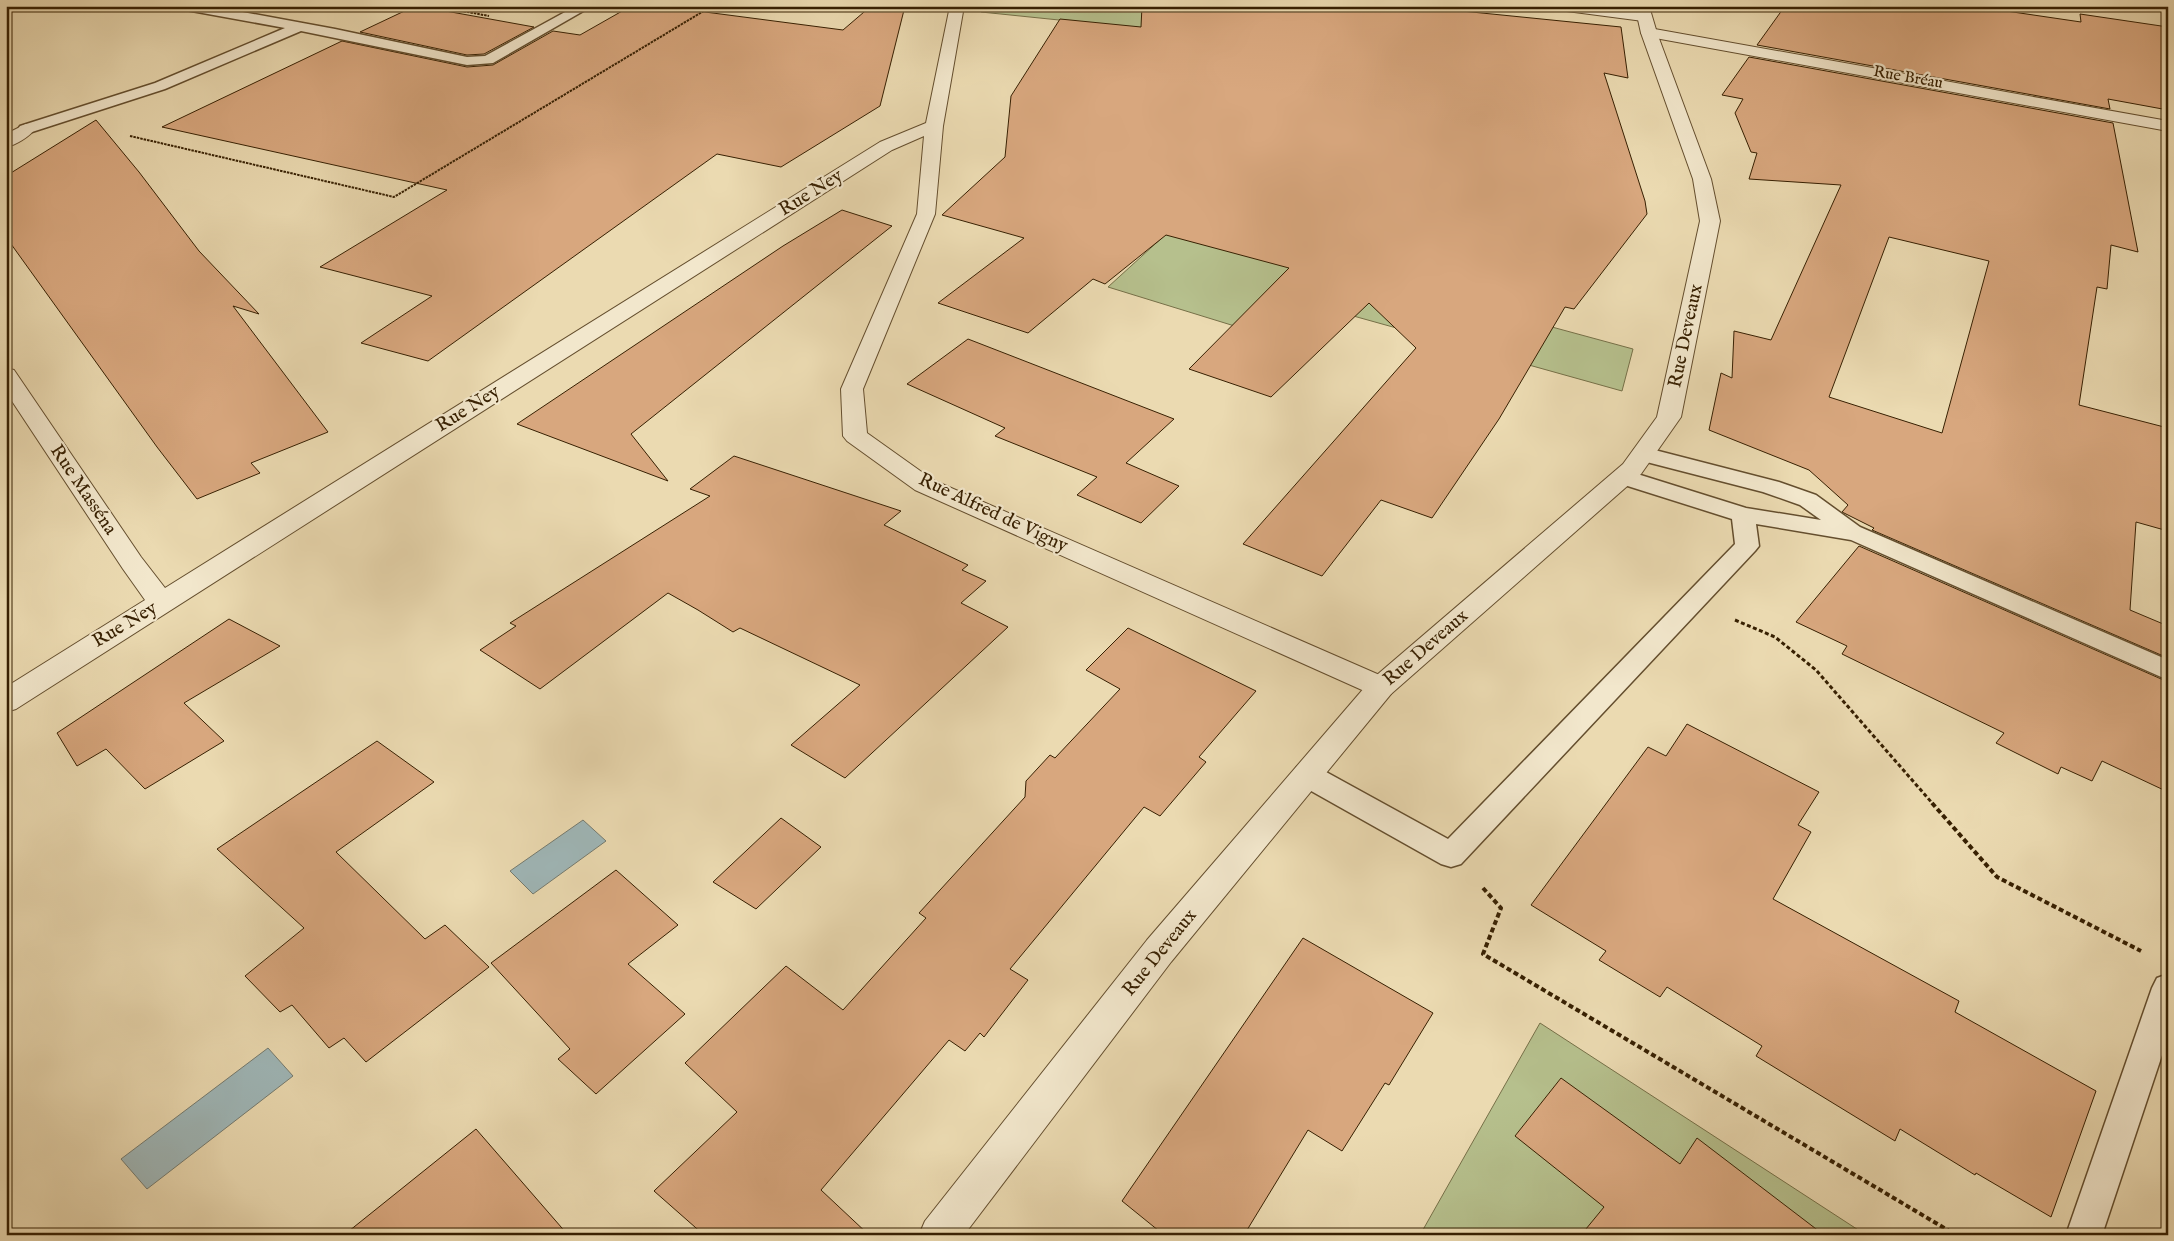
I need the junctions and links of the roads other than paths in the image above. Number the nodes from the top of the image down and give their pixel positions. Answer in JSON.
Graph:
{"nodes":[{"id":1,"x":186,"y":6,"type":"edge"},
{"id":2,"x":586,"y":6,"type":"edge"},
{"id":3,"x":957,"y":6,"type":"edge"},
{"id":4,"x":1560,"y":6,"type":"edge"},
{"id":5,"x":1645,"y":19,"type":"edge"},
{"id":6,"x":299,"y":27,"type":"junction"},
{"id":7,"x":6,"y":124,"type":"edge"},
{"id":8,"x":934,"y":126,"type":"junction"},
{"id":9,"x":2168,"y":126,"type":"edge"},
{"id":10,"x":26,"y":129,"type":"junction"},
{"id":11,"x":6,"y":142,"type":"edge"},
{"id":12,"x":6,"y":375,"type":"edge"},
{"id":13,"x":1643,"y":454,"type":"junction"},
{"id":14,"x":1623,"y":477,"type":"junction"},
{"id":15,"x":1743,"y":514,"type":"junction"},
{"id":16,"x":1856,"y":533,"type":"junction"},
{"id":17,"x":162,"y":603,"type":"junction"},
{"id":18,"x":2168,"y":671,"type":"edge"},
{"id":19,"x":1381,"y":687,"type":"junction"},
{"id":20,"x":6,"y":701,"type":"edge"},
{"id":21,"x":1307,"y":775,"type":"junction"},
{"id":22,"x":2168,"y":988,"type":"edge"},
{"id":23,"x":939,"y":1235,"type":"edge"},
{"id":24,"x":2084,"y":1235,"type":"edge"}],
"edges":[{"from":1,"to":6,"type":"lane"},
{"from":2,"to":6,"type":"lane"},
{"from":3,"to":8,"type":"street","name":"Rue Alfred de Vigny"},
{"from":4,"to":5,"type":"street","name":"Rue Bréau"},
{"from":5,"to":9,"type":"street","name":"Rue Bréau"},
{"from":5,"to":13,"type":"street","name":"Rue Deveaux"},
{"from":6,"to":10,"type":"lane"},
{"from":7,"to":10,"type":"street"},
{"from":8,"to":17,"type":"street","name":"Rue Ney"},
{"from":8,"to":19,"type":"street","name":"Rue Alfred de Vigny"},
{"from":10,"to":11,"type":"street"},
{"from":12,"to":17,"type":"street","name":"Rue Masséna"},
{"from":13,"to":14,"type":"street","name":"Rue Deveaux"},
{"from":13,"to":16,"type":"lane"},
{"from":14,"to":15,"type":"lane"},
{"from":14,"to":19,"type":"street","name":"Rue Deveaux"},
{"from":15,"to":16,"type":"lane"},
{"from":15,"to":21,"type":"lane"},
{"from":16,"to":18,"type":"lane"},
{"from":17,"to":20,"type":"street","name":"Rue Ney"},
{"from":19,"to":21,"type":"street","name":"Rue Deveaux"},
{"from":21,"to":23,"type":"street","name":"Rue Deveaux"},
{"from":22,"to":24,"type":"lane"}]}
